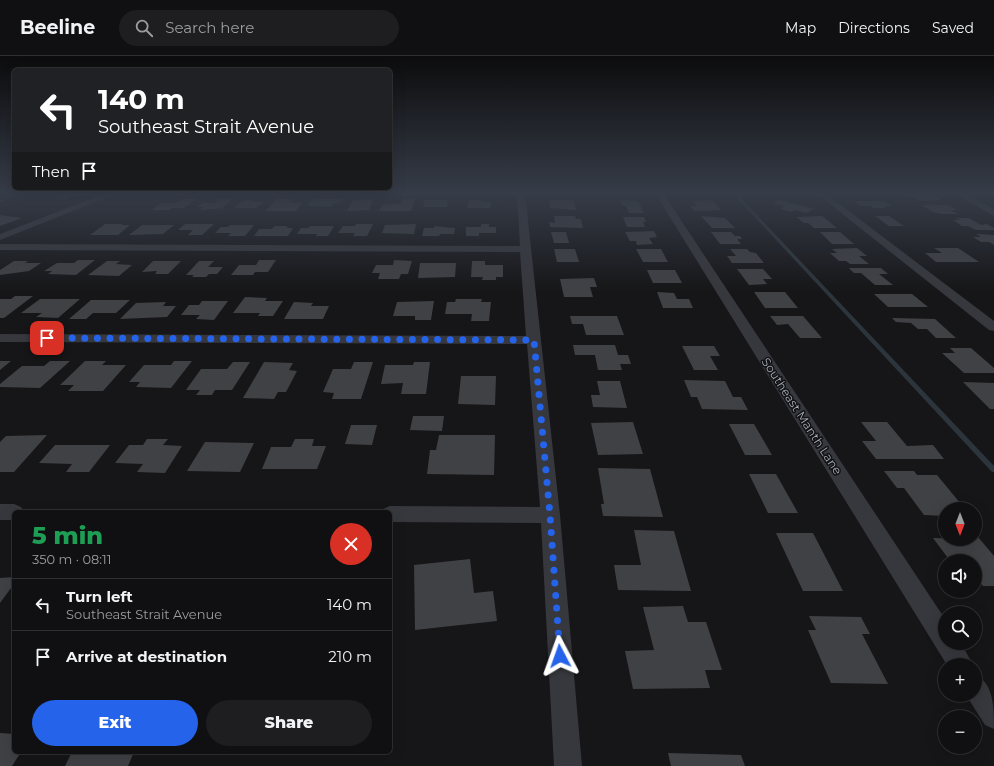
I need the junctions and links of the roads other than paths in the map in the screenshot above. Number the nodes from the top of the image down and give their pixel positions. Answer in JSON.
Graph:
{"nodes":[{"id":1,"x":28,"y":226,"type":"edge"},
{"id":2,"x":523,"y":226,"type":"edge"},
{"id":3,"x":680,"y":226,"type":"edge"},
{"id":4,"x":863,"y":226,"type":"edge"},
{"id":5,"x":0,"y":237,"type":"edge"},
{"id":6,"x":0,"y":247,"type":"edge"},
{"id":7,"x":525,"y":249,"type":"junction"},
{"id":8,"x":994,"y":327,"type":"edge"},
{"id":9,"x":0,"y":338,"type":"edge"},
{"id":10,"x":534,"y":340,"type":"junction"},
{"id":11,"x":0,"y":512,"type":"edge"},
{"id":12,"x":12,"y":512,"type":"edge"},
{"id":13,"x":392,"y":514,"type":"edge"},
{"id":14,"x":550,"y":515,"type":"junction"},
{"id":15,"x":938,"y":629,"type":"edge"},
{"id":16,"x":982,"y":698,"type":"edge"},
{"id":17,"x":994,"y":716,"type":"edge"},
{"id":18,"x":568,"y":766,"type":"edge"}],
"edges":[{"from":1,"to":5,"type":"street"},
{"from":2,"to":7,"type":"street"},
{"from":3,"to":15,"type":"street","name":"Southeast Manth Lane"},
{"from":4,"to":8,"type":"street"},
{"from":6,"to":7,"type":"street"},
{"from":7,"to":10,"type":"street"},
{"from":9,"to":10,"type":"street"},
{"from":10,"to":14,"type":"street"},
{"from":11,"to":12,"type":"street"},
{"from":13,"to":14,"type":"street"},
{"from":14,"to":18,"type":"street"},
{"from":16,"to":17,"type":"street"}]}
